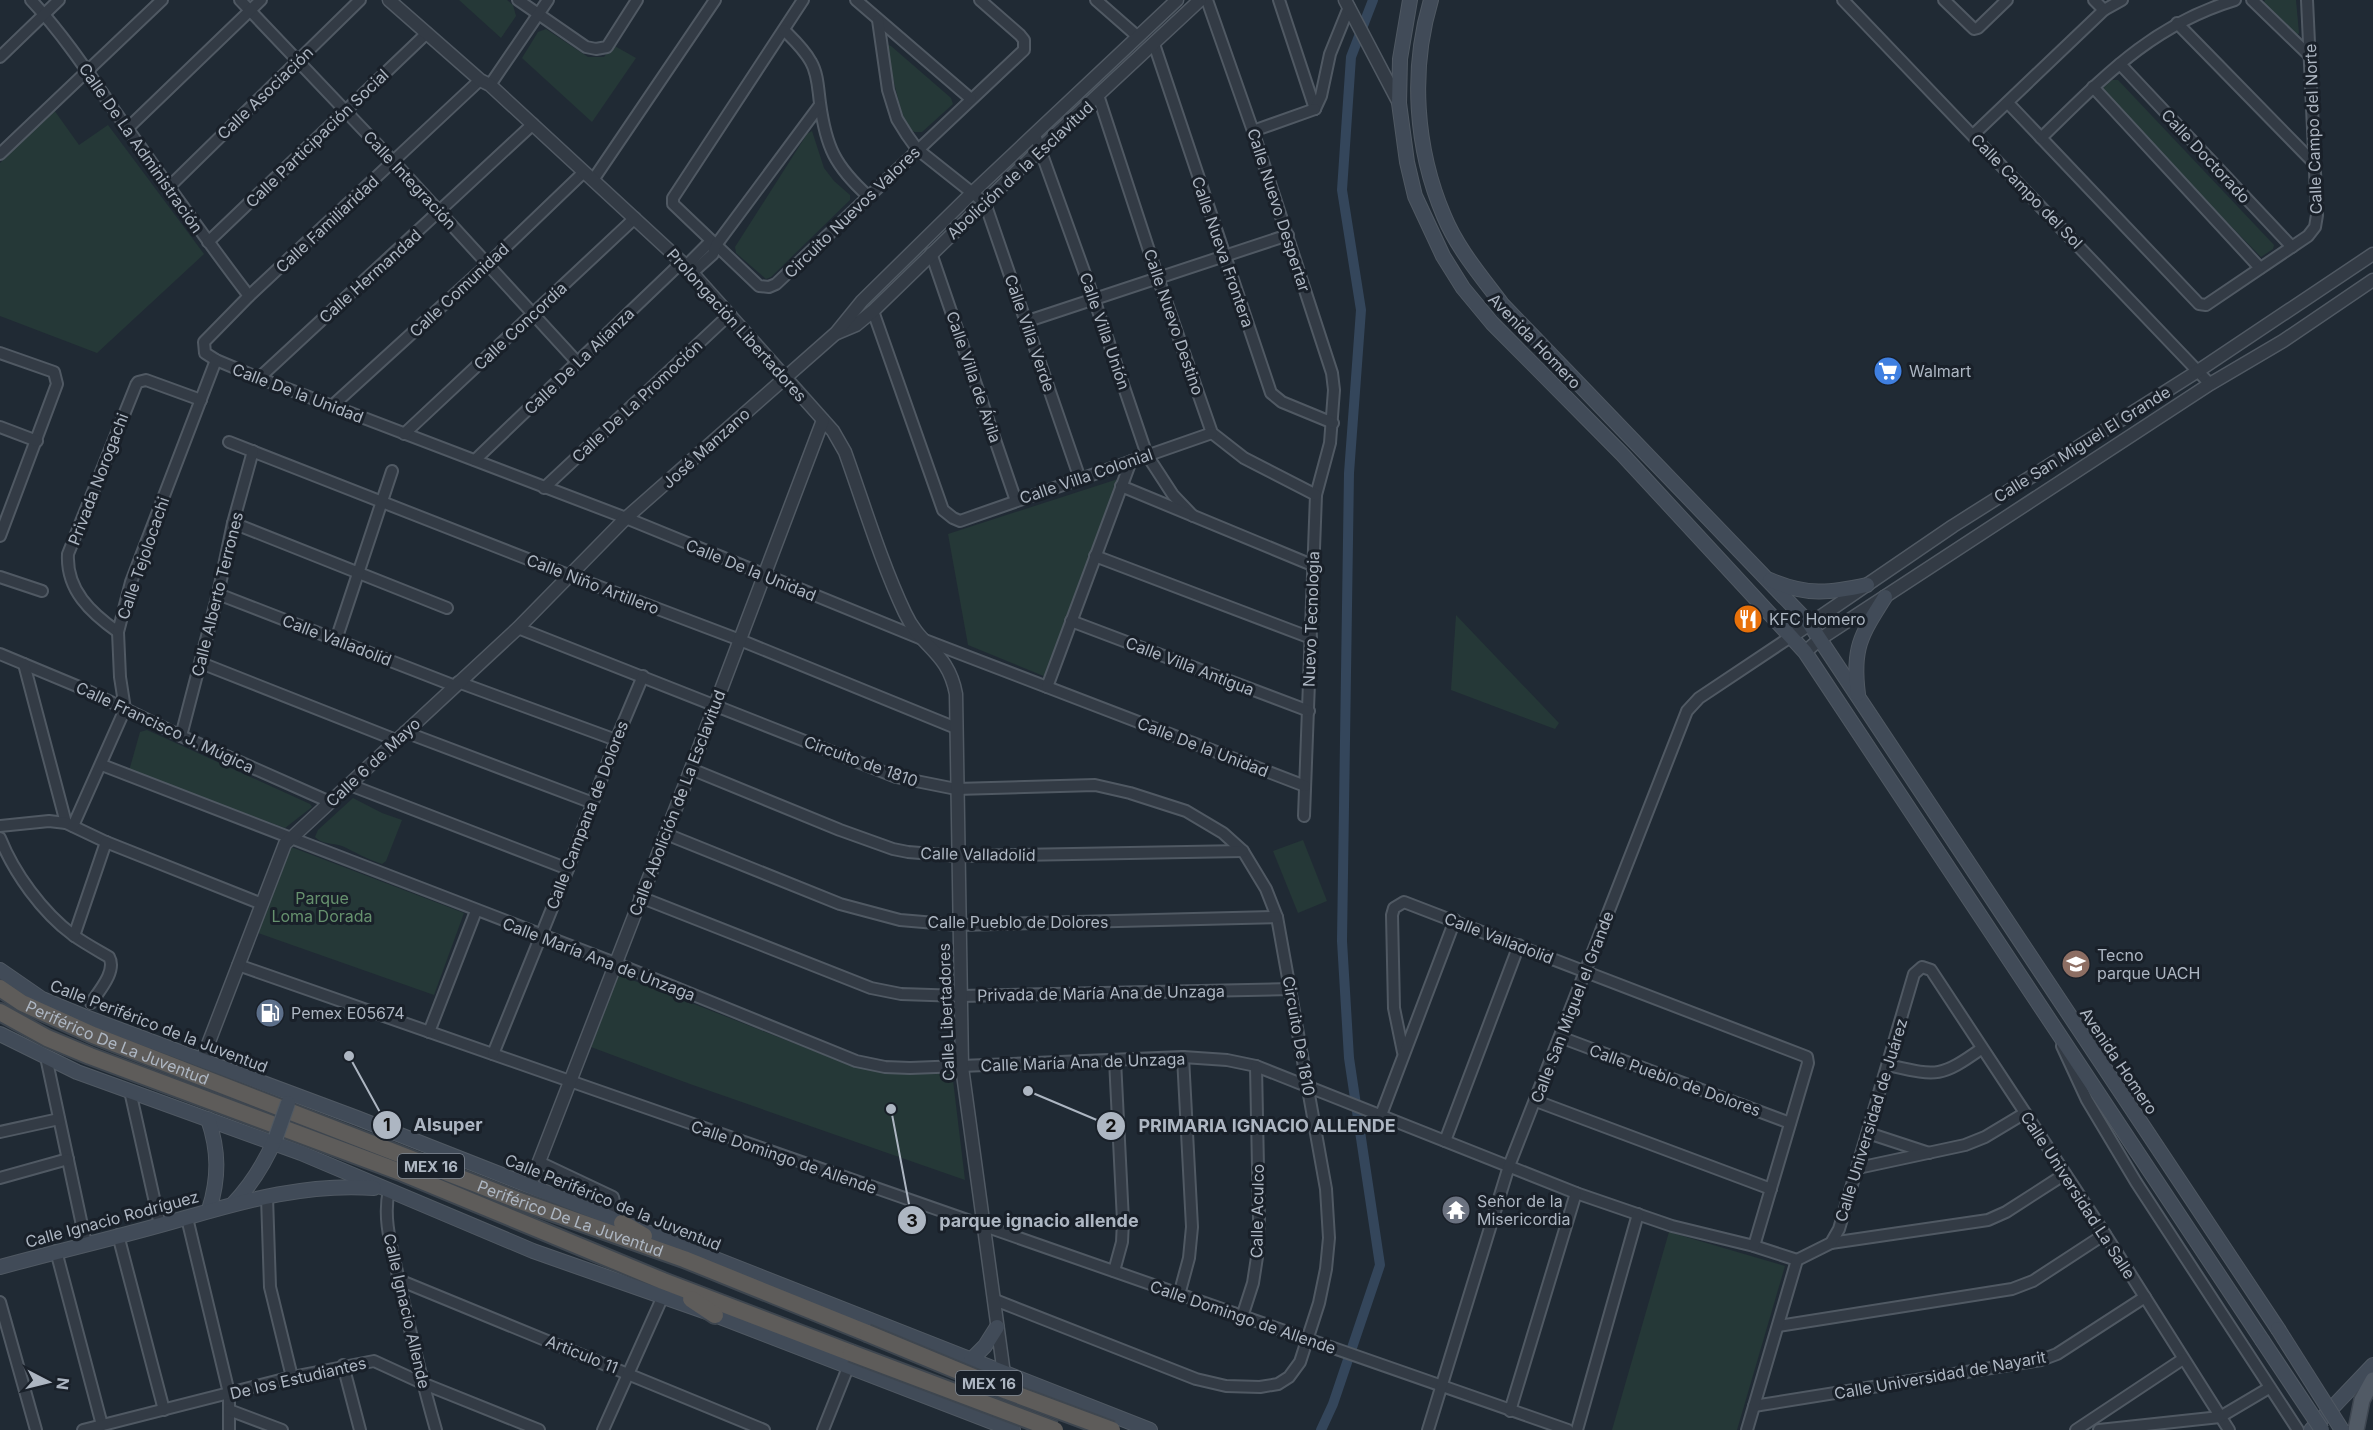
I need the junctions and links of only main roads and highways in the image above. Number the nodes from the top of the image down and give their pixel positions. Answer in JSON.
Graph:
{"nodes":[{"id":1,"x":1410,"y":0,"type":"edge"},
{"id":2,"x":1431,"y":0,"type":"edge"},
{"id":3,"x":1765,"y":578,"type":"junction"},
{"id":4,"x":1867,"y":585,"type":"road end"},
{"id":5,"x":1885,"y":597,"type":"road end"},
{"id":6,"x":1862,"y":705,"type":"junction"},
{"id":7,"x":0,"y":970,"type":"edge"},
{"id":8,"x":0,"y":988,"type":"edge"},
{"id":9,"x":0,"y":1012,"type":"edge"},
{"id":10,"x":0,"y":1034,"type":"edge"},
{"id":11,"x":290,"y":1099,"type":"junction"},
{"id":12,"x":208,"y":1119,"type":"junction"},
{"id":13,"x":274,"y":1140,"type":"junction"},
{"id":14,"x":387,"y":1189,"type":"junction"},
{"id":15,"x":233,"y":1204,"type":"junction"},
{"id":16,"x":210,"y":1210,"type":"junction"},
{"id":17,"x":616,"y":1221,"type":"junction"},
{"id":18,"x":684,"y":1259,"type":"junction"},
{"id":19,"x":0,"y":1267,"type":"edge"},
{"id":20,"x":663,"y":1288,"type":"junction"},
{"id":21,"x":715,"y":1315,"type":"joint"},
{"id":22,"x":997,"y":1327,"type":"road end"},
{"id":23,"x":850,"y":1359,"type":"junction"},
{"id":24,"x":974,"y":1362,"type":"junction"},
{"id":25,"x":2373,"y":1365,"type":"edge"},
{"id":26,"x":1004,"y":1374,"type":"junction"},
{"id":27,"x":2373,"y":1380,"type":"edge"},
{"id":28,"x":1052,"y":1392,"type":"junction"},
{"id":29,"x":960,"y":1409,"type":"junction"},
{"id":30,"x":1012,"y":1430,"type":"edge"},
{"id":31,"x":1034,"y":1430,"type":"edge"},
{"id":32,"x":1055,"y":1430,"type":"edge"},
{"id":33,"x":1112,"y":1430,"type":"edge"},
{"id":34,"x":1150,"y":1430,"type":"edge"},
{"id":35,"x":2311,"y":1430,"type":"edge"},
{"id":36,"x":2322,"y":1430,"type":"edge"},
{"id":37,"x":2342,"y":1430,"type":"edge"},
{"id":38,"x":2356,"y":1430,"type":"edge"}],
"edges":[{"from":1,"to":36,"type":"main road","name":"Avenida Homero","bridge":true},
{"from":2,"to":3,"type":"main road","name":"Avenida Homero"},
{"from":3,"to":4,"type":"main road"},
{"from":3,"to":6,"type":"main road","name":"Avenida Homero"},
{"from":5,"to":6,"type":"main road"},
{"from":6,"to":37,"type":"main road","name":"Avenida Homero","bridge":true},
{"from":7,"to":11,"type":"main road","name":"Calle Periférico de la Juventud"},
{"from":8,"to":18,"type":"highway","name":"Periférico De La Juventud","number":"MEX 16"},
{"from":9,"to":20,"type":"highway","name":"Periférico De La Juventud","number":"MEX 16"},
{"from":10,"to":12,"type":"main road"},
{"from":11,"to":13,"type":"main road","bridge":true},
{"from":11,"to":17,"type":"main road","name":"Calle Periférico de la Juventud"},
{"from":12,"to":13,"type":"main road"},
{"from":12,"to":16,"type":"main road"},
{"from":13,"to":14,"type":"main road"},
{"from":13,"to":15,"type":"main road"},
{"from":14,"to":15,"type":"main road","name":"Calle Ignacio Rodríguez"},
{"from":14,"to":20,"type":"main road"},
{"from":15,"to":16,"type":"main road","name":"Calle Ignacio Rodríguez"},
{"from":16,"to":19,"type":"main road","name":"Calle Ignacio Rodríguez"},
{"from":17,"to":18,"type":"highway"},
{"from":17,"to":24,"type":"main road","name":"Calle Periférico de la Juventud"},
{"from":18,"to":33,"type":"highway","name":"Periférico De La Juventud","number":"MEX 16","bridge":true},
{"from":20,"to":21,"type":"highway"},
{"from":20,"to":23,"type":"highway","name":"Periférico De La Juventud","number":"MEX 16"},
{"from":21,"to":23,"type":"main road"},
{"from":22,"to":24,"type":"main road"},
{"from":23,"to":29,"type":"main road"},
{"from":23,"to":32,"type":"highway","name":"Periférico De La Juventud","number":"MEX 16","bridge":true},
{"from":24,"to":26,"type":"main road","name":"Calle Periférico de la Juventud"},
{"from":24,"to":29,"type":"main road"},
{"from":25,"to":35,"type":"main road"},
{"from":26,"to":28,"type":"main road","name":"Calle Periférico de la Juventud"},
{"from":26,"to":30,"type":"main road","name":"Calle Libertadores"},
{"from":27,"to":38,"type":"main road"},
{"from":28,"to":31,"type":"main road"},
{"from":28,"to":34,"type":"main road","name":"Calle Periférico de la Juventud"},
{"from":29,"to":30,"type":"main road"}]}
